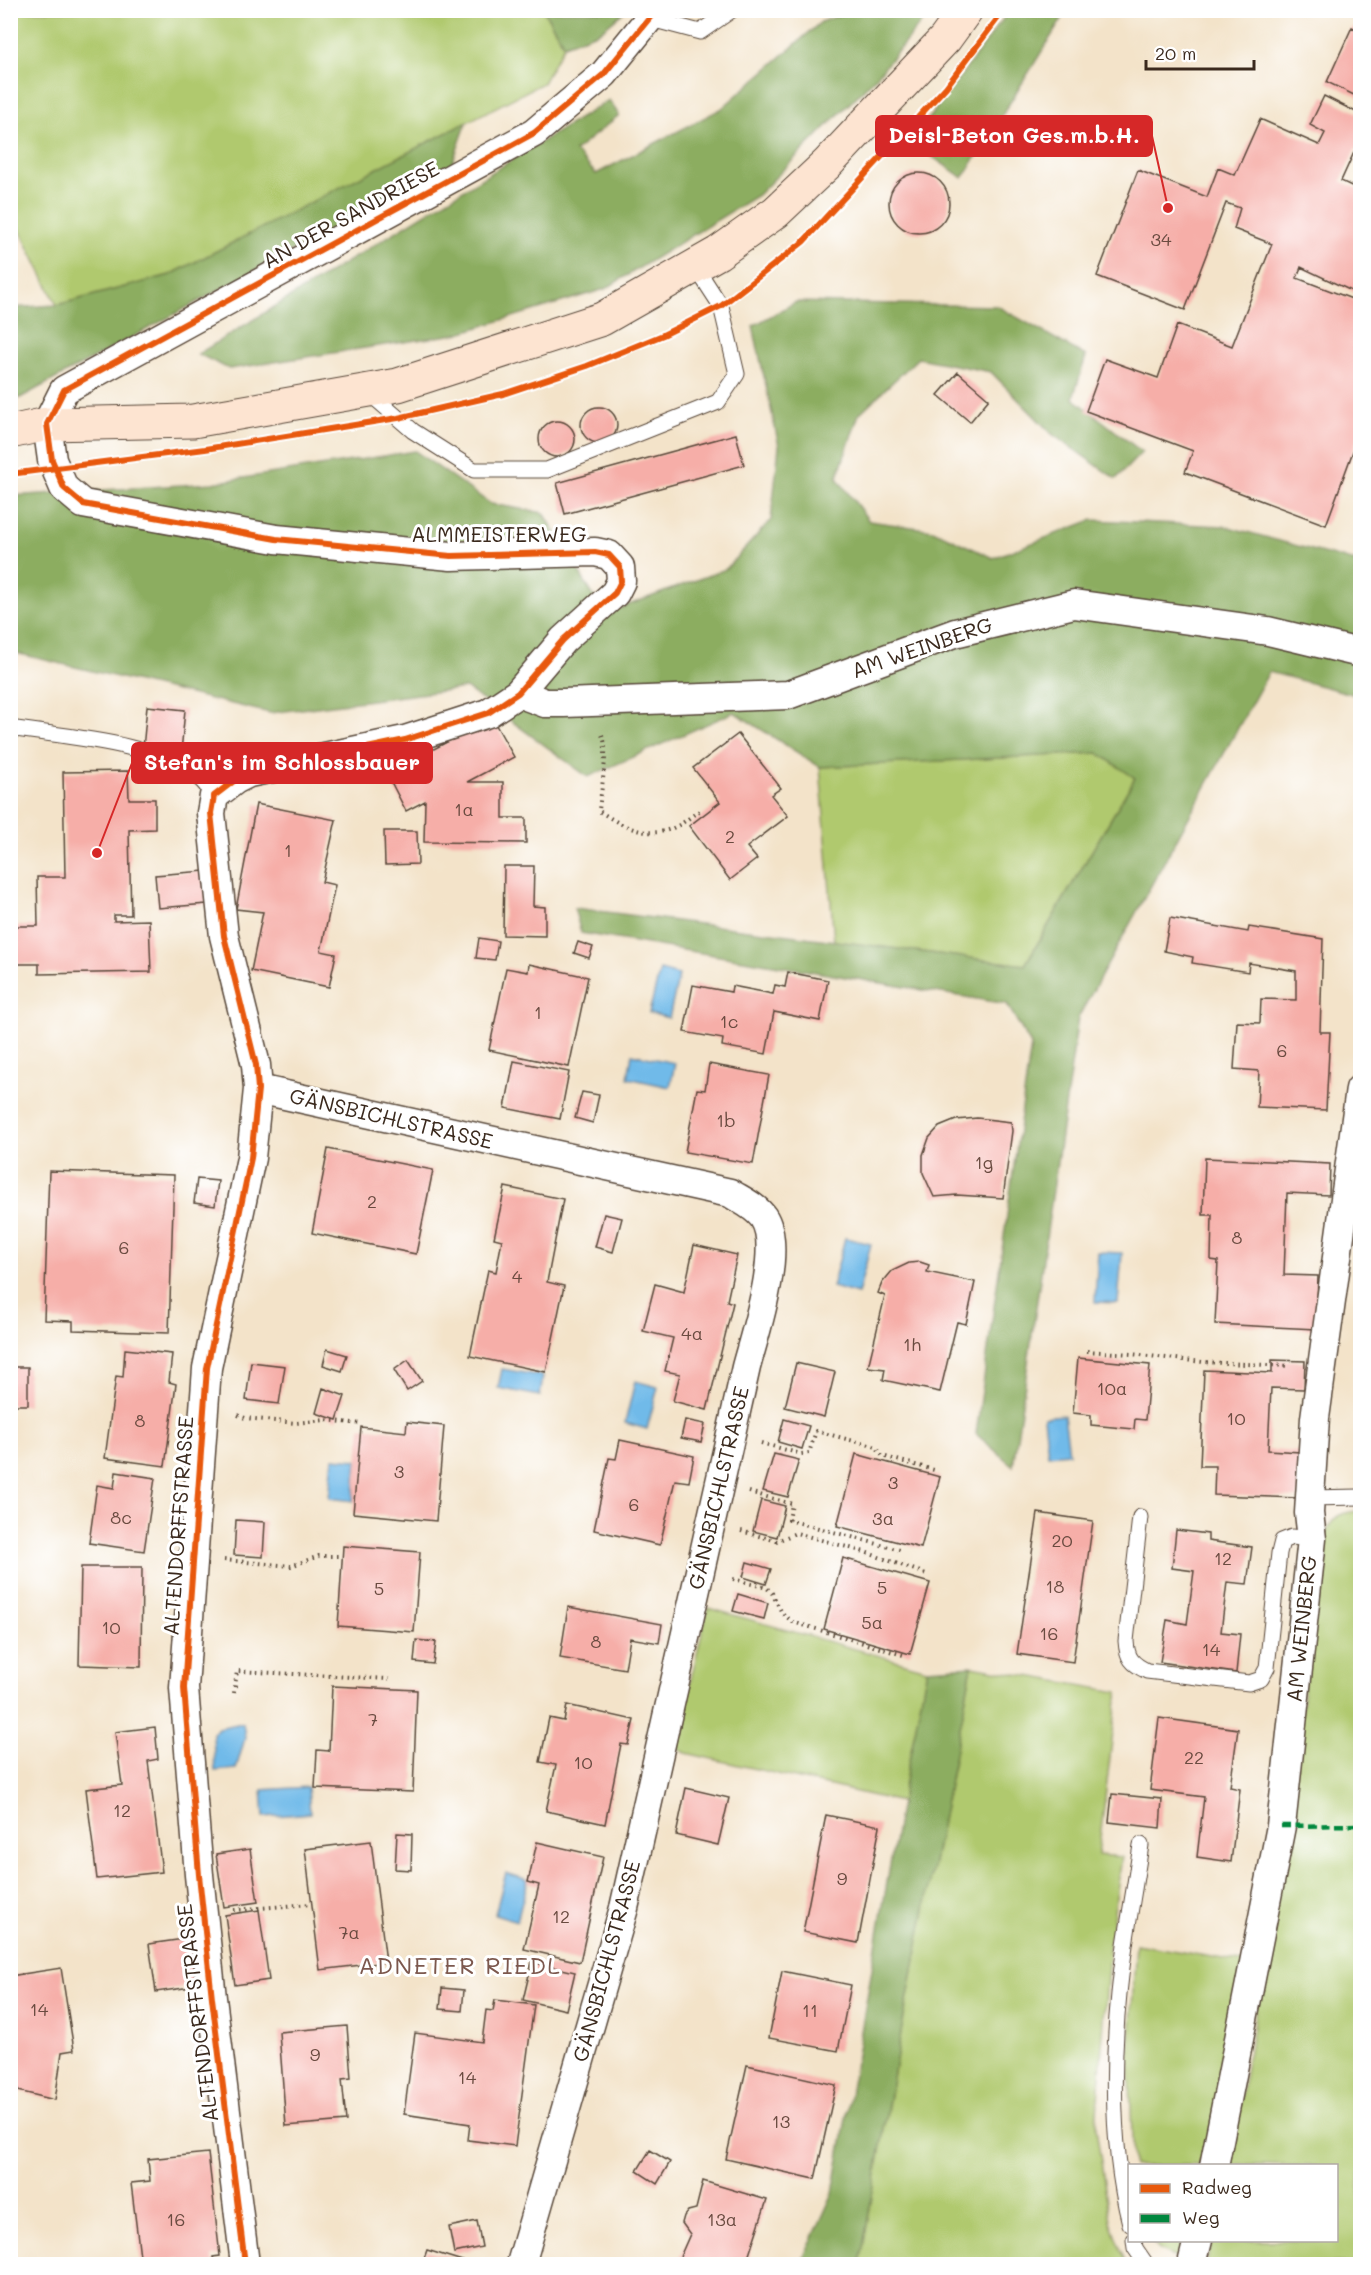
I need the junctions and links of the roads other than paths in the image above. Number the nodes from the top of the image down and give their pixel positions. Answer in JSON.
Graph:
{"nodes":[{"id":1,"x":732,"y":10,"type":"edge"},
{"id":2,"x":966,"y":10,"type":"edge"},
{"id":3,"x":653,"y":15,"type":"edge"},
{"id":4,"x":695,"y":266,"type":"junction"},
{"id":5,"x":366,"y":391,"type":"junction"},
{"id":6,"x":47,"y":424,"type":"junction"},
{"id":7,"x":10,"y":432,"type":"edge"},
{"id":8,"x":1360,"y":653,"type":"edge"},
{"id":9,"x":518,"y":693,"type":"junction"},
{"id":10,"x":10,"y":728,"type":"edge"},
{"id":11,"x":214,"y":796,"type":"junction"},
{"id":12,"x":258,"y":1089,"type":"junction"},
{"id":13,"x":1360,"y":1089,"type":"edge"},
{"id":14,"x":1360,"y":1497,"type":"edge"},
{"id":15,"x":1309,"y":1498,"type":"junction"},
{"id":16,"x":1140,"y":1517,"type":"dead end"},
{"id":17,"x":1312,"y":1539,"type":"junction"},
{"id":18,"x":1141,"y":1845,"type":"dead end"},
{"id":19,"x":1214,"y":2164,"type":"edge"},
{"id":20,"x":1128,"y":2217,"type":"edge"},
{"id":21,"x":1134,"y":2242,"type":"edge"},
{"id":22,"x":1198,"y":2242,"type":"edge"},
{"id":23,"x":245,"y":2265,"type":"edge"},
{"id":24,"x":521,"y":2265,"type":"edge"},
{"id":25,"x":1146,"y":2265,"type":"edge"},
{"id":26,"x":1192,"y":2265,"type":"edge"}],
"edges":[{"from":1,"to":3,"type":"lane"},
{"from":2,"to":4,"type":"main road"},
{"from":3,"to":6,"type":"street","name":"AN DER SANDRIESE"},
{"from":4,"to":5,"type":"main road"},
{"from":4,"to":5,"type":"lane"},
{"from":5,"to":6,"type":"main road"},
{"from":6,"to":7,"type":"main road"},
{"from":6,"to":9,"type":"street","name":"ALMMEISTERWEG"},
{"from":8,"to":9,"type":"street","name":"AM WEINBERG"},
{"from":9,"to":11,"type":"street","name":"ALMMEISTERWEG"},
{"from":10,"to":11,"type":"lane"},
{"from":11,"to":12,"type":"street","name":"ALTENDORFFSTRASSE"},
{"from":12,"to":23,"type":"street","name":"ALTENDORFFSTRASSE"},
{"from":12,"to":24,"type":"street","name":"GÄNSBICHLSTRASSE"},
{"from":13,"to":15,"type":"street","name":"AM WEINBERG"},
{"from":14,"to":15,"type":"lane"},
{"from":15,"to":17,"type":"street","name":"AM WEINBERG"},
{"from":16,"to":17,"type":"lane"},
{"from":17,"to":19,"type":"street","name":"AM WEINBERG"},
{"from":18,"to":20,"type":"lane"},
{"from":21,"to":25,"type":"lane"},
{"from":22,"to":26,"type":"street"}]}
